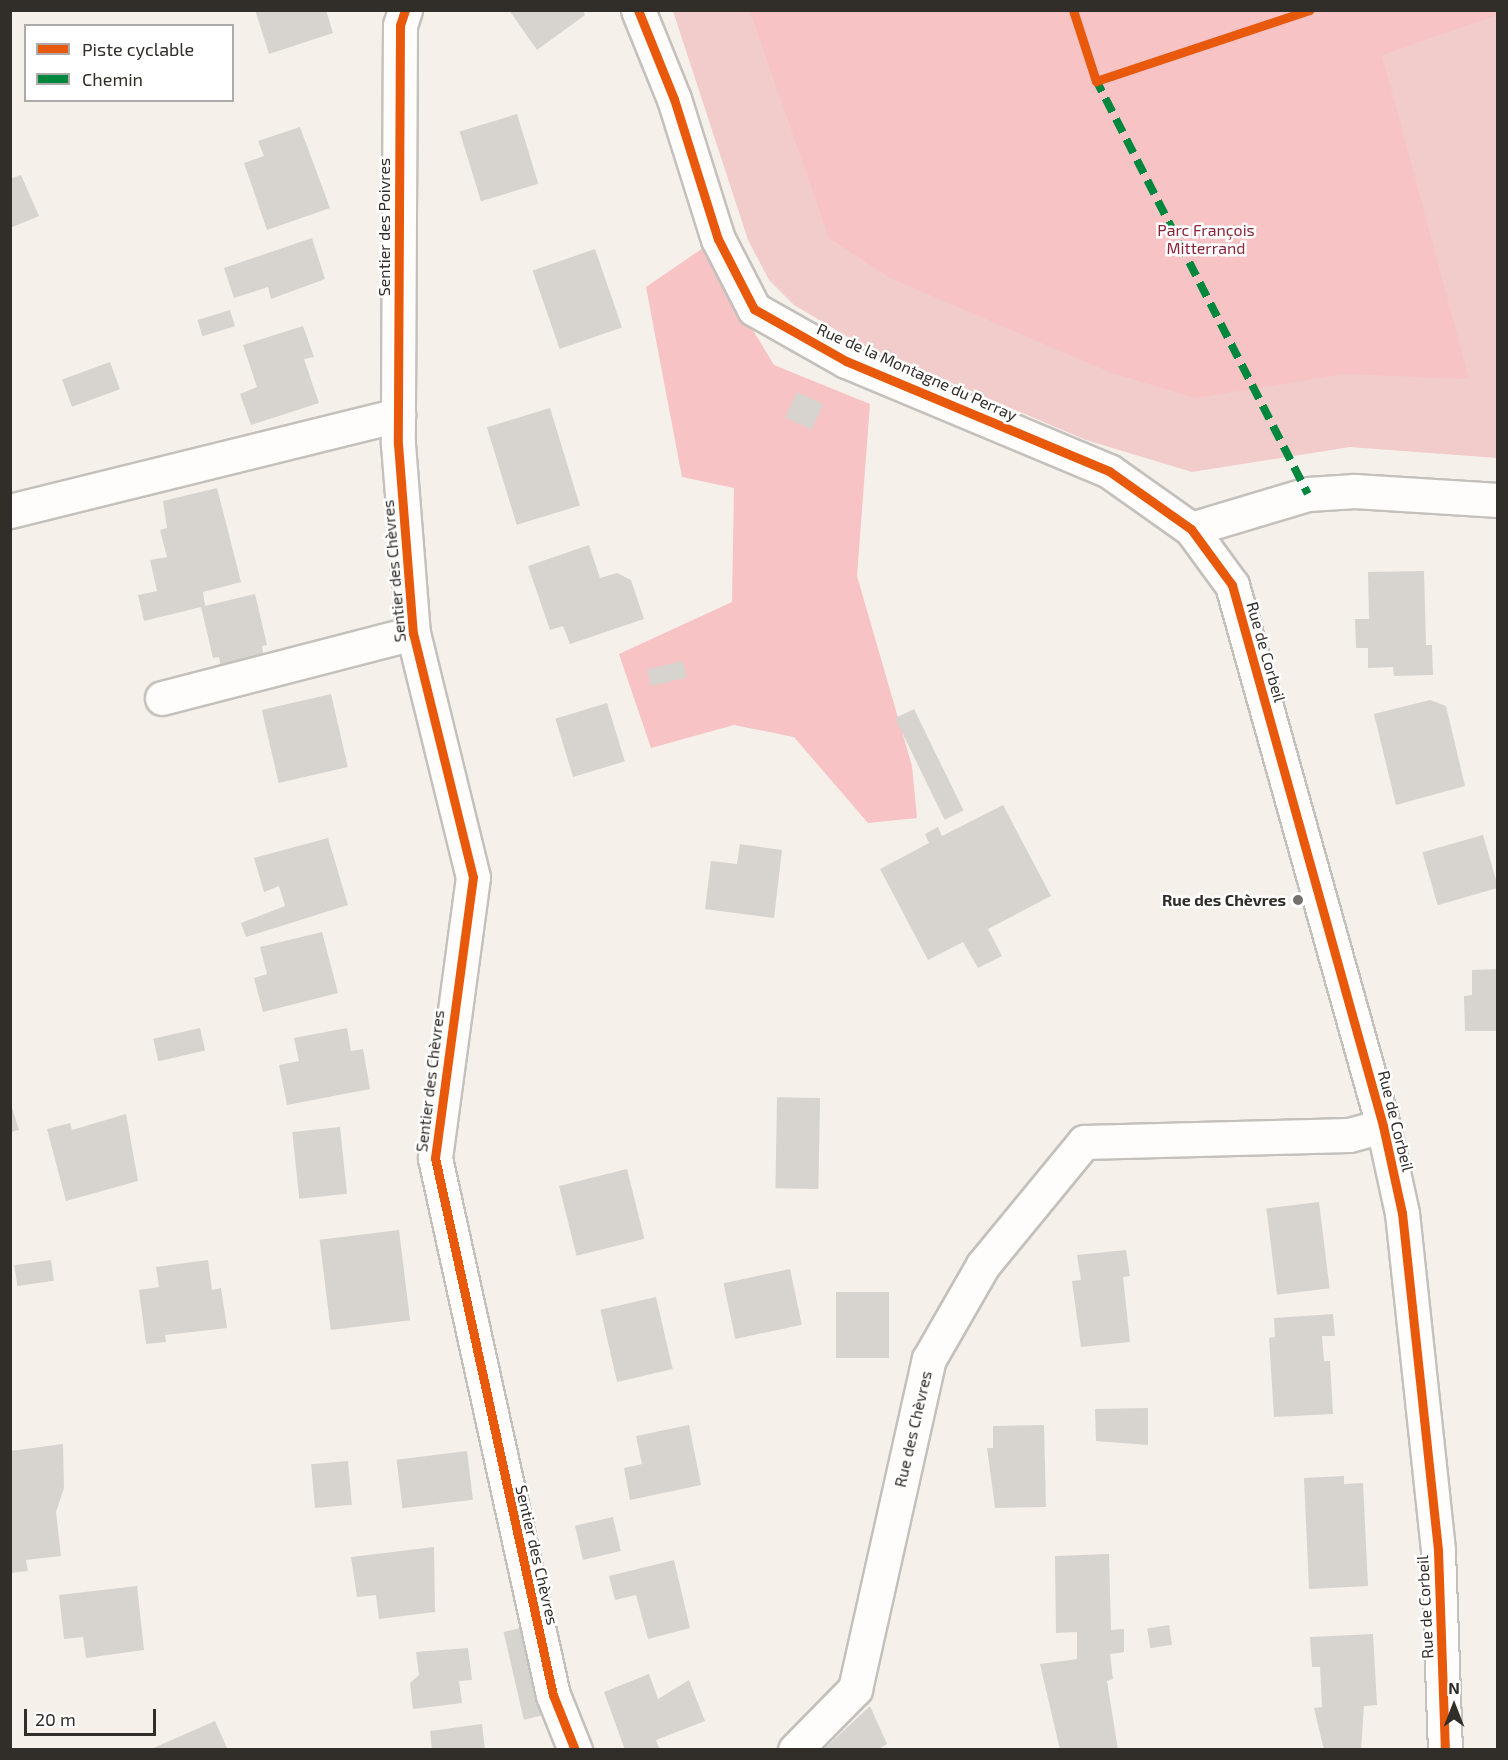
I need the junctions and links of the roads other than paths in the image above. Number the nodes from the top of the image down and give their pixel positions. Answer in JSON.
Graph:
{"nodes":[{"id":1,"x":405,"y":10,"type":"edge"},
{"id":2,"x":638,"y":10,"type":"edge"},
{"id":3,"x":398,"y":429,"type":"junction"},
{"id":4,"x":1497,"y":500,"type":"edge"},
{"id":5,"x":10,"y":511,"type":"edge"},
{"id":6,"x":1191,"y":529,"type":"junction"},
{"id":7,"x":413,"y":633,"type":"junction"},
{"id":8,"x":162,"y":698,"type":"dead end"},
{"id":9,"x":1383,"y":1126,"type":"junction"},
{"id":10,"x":575,"y":1749,"type":"edge"},
{"id":11,"x":795,"y":1749,"type":"edge"},
{"id":12,"x":1445,"y":1749,"type":"edge"}],
"edges":[{"from":1,"to":3,"type":"street","name":"Sentier des Poivres"},
{"from":2,"to":6,"type":"street","name":"Rue de la Montagne du Perray"},
{"from":3,"to":5,"type":"street"},
{"from":3,"to":7,"type":"street","name":"Sentier des Chèvres"},
{"from":4,"to":6,"type":"street"},
{"from":6,"to":9,"type":"street","name":"Rue de Corbeil"},
{"from":7,"to":8,"type":"street"},
{"from":7,"to":10,"type":"street","name":"Sentier des Chèvres"},
{"from":9,"to":11,"type":"street","name":"Rue des Chèvres"},
{"from":9,"to":12,"type":"street","name":"Rue de Corbeil"}]}
